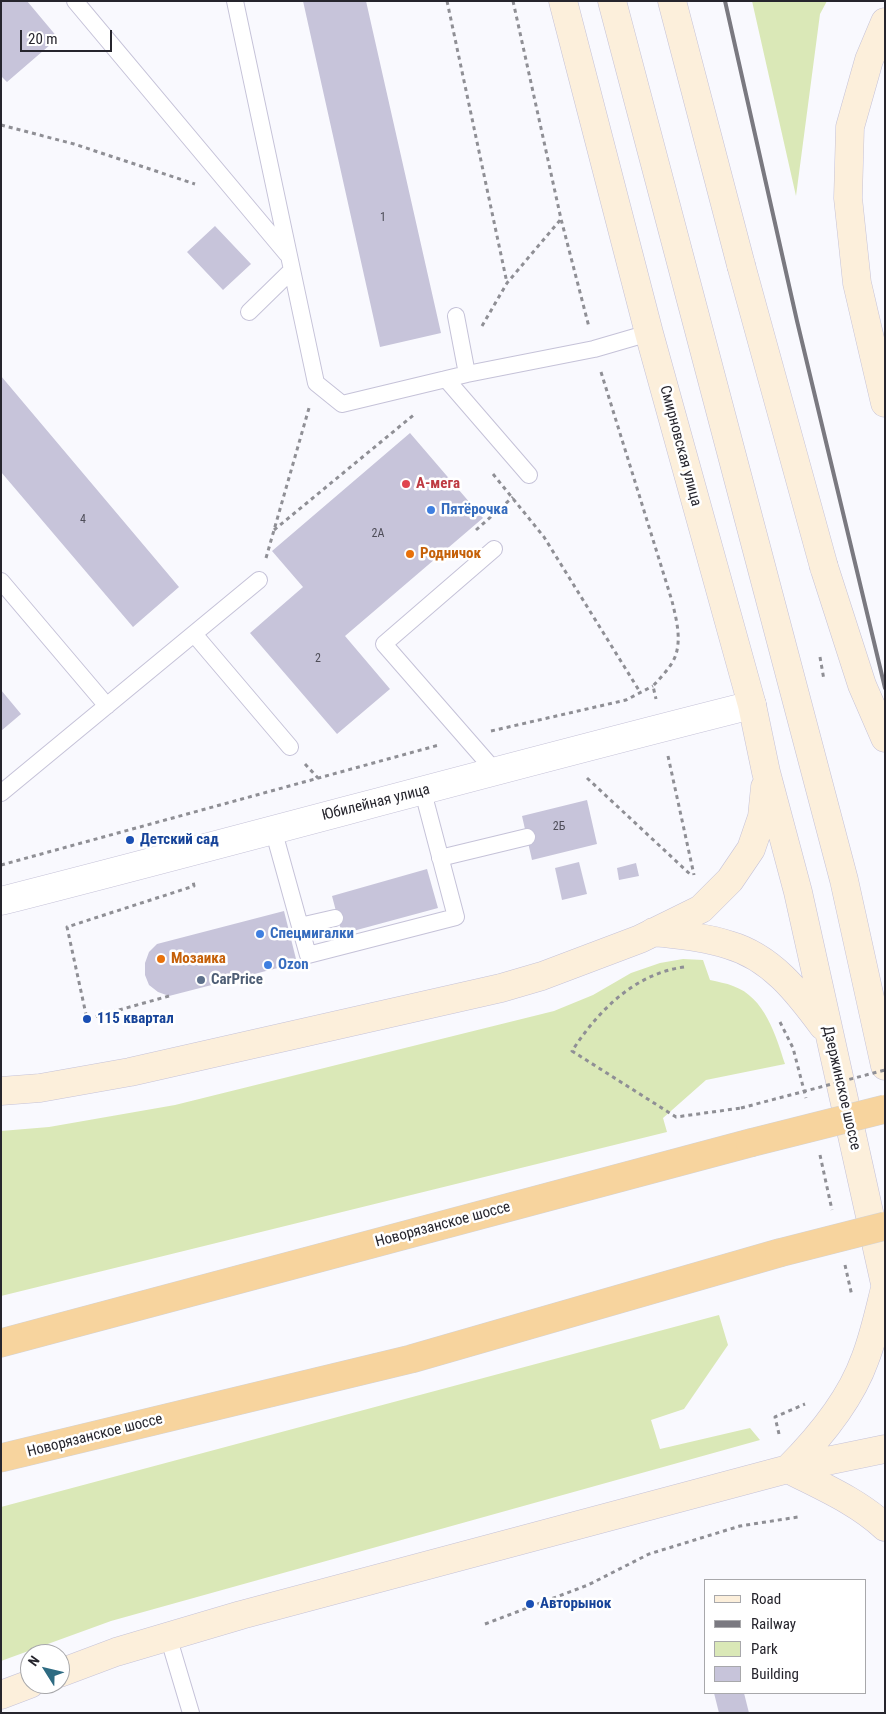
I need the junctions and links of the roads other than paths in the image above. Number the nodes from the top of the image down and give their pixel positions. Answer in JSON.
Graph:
{"nodes":[{"id":1,"x":75,"y":1,"type":"edge"},
{"id":2,"x":235,"y":1,"type":"edge"},
{"id":3,"x":563,"y":1,"type":"edge"},
{"id":4,"x":612,"y":1,"type":"edge"},
{"id":5,"x":672,"y":1,"type":"edge"},
{"id":6,"x":885,"y":22,"type":"edge"},
{"id":7,"x":290,"y":263,"type":"junction"},
{"id":8,"x":249,"y":312,"type":"dead end"},
{"id":9,"x":456,"y":316,"type":"dead end"},
{"id":10,"x":649,"y":333,"type":"junction"},
{"id":11,"x":468,"y":374,"type":"junction"},
{"id":12,"x":446,"y":379,"type":"junction"},
{"id":13,"x":885,"y":403,"type":"edge"},
{"id":14,"x":529,"y":475,"type":"dead end"},
{"id":15,"x":494,"y":549,"type":"dead end"},
{"id":16,"x":259,"y":580,"type":"road end"},
{"id":17,"x":1,"y":581,"type":"edge"},
{"id":18,"x":194,"y":634,"type":"junction"},
{"id":19,"x":752,"y":705,"type":"junction"},
{"id":20,"x":107,"y":706,"type":"junction"},
{"id":21,"x":885,"y":738,"type":"edge"},
{"id":22,"x":290,"y":747,"type":"dead end"},
{"id":23,"x":494,"y":770,"type":"junction"},
{"id":24,"x":766,"y":772,"type":"junction"},
{"id":25,"x":423,"y":792,"type":"junction"},
{"id":26,"x":1,"y":793,"type":"edge"},
{"id":27,"x":274,"y":829,"type":"junction"},
{"id":28,"x":527,"y":837,"type":"dead end"},
{"id":29,"x":440,"y":858,"type":"junction"},
{"id":30,"x":798,"y":892,"type":"joint"},
{"id":31,"x":2,"y":900,"type":"edge"},
{"id":32,"x":335,"y":918,"type":"dead end"},
{"id":33,"x":300,"y":926,"type":"junction"},
{"id":34,"x":654,"y":932,"type":"junction"},
{"id":35,"x":828,"y":1033,"type":"junction"},
{"id":36,"x":885,"y":1066,"type":"edge"},
{"id":37,"x":1,"y":1091,"type":"edge"},
{"id":38,"x":885,"y":1109,"type":"edge"},
{"id":39,"x":885,"y":1226,"type":"edge"},
{"id":40,"x":885,"y":1284,"type":"edge"},
{"id":41,"x":885,"y":1288,"type":"edge"},
{"id":42,"x":1,"y":1343,"type":"edge"},
{"id":43,"x":885,"y":1448,"type":"edge"},
{"id":44,"x":1,"y":1458,"type":"edge"},
{"id":45,"x":788,"y":1469,"type":"junction"},
{"id":46,"x":885,"y":1526,"type":"edge"},
{"id":47,"x":168,"y":1636,"type":"junction"},
{"id":48,"x":70,"y":1669,"type":"edge"},
{"id":49,"x":20,"y":1688,"type":"edge"},
{"id":50,"x":1,"y":1695,"type":"edge"},
{"id":51,"x":191,"y":1713,"type":"edge"}],
"edges":[{"from":1,"to":7,"type":"lane"},
{"from":2,"to":7,"type":"lane"},
{"from":3,"to":10,"type":"main road","name":"Смирновская улица"},
{"from":4,"to":36,"type":"main road"},
{"from":5,"to":21,"type":"main road","bridge":true},
{"from":6,"to":13,"type":"main road"},
{"from":7,"to":8,"type":"lane"},
{"from":7,"to":12,"type":"lane"},
{"from":9,"to":11,"type":"lane"},
{"from":10,"to":11,"type":"lane"},
{"from":10,"to":19,"type":"main road","name":"Смирновская улица"},
{"from":11,"to":12,"type":"lane"},
{"from":12,"to":14,"type":"lane"},
{"from":15,"to":23,"type":"lane"},
{"from":16,"to":18,"type":"lane"},
{"from":17,"to":20,"type":"lane"},
{"from":18,"to":20,"type":"lane"},
{"from":18,"to":22,"type":"lane"},
{"from":19,"to":23,"type":"street","name":"Юбилейная улица"},
{"from":19,"to":24,"type":"main road","name":"Смирновская улица"},
{"from":20,"to":26,"type":"lane"},
{"from":23,"to":25,"type":"street","name":"Юбилейная улица"},
{"from":24,"to":30,"type":"main road","name":"Смирновская улица"},
{"from":24,"to":34,"type":"main road"},
{"from":25,"to":27,"type":"street","name":"Юбилейная улица"},
{"from":25,"to":29,"type":"lane"},
{"from":27,"to":31,"type":"street","name":"Юбилейная улица"},
{"from":27,"to":33,"type":"lane"},
{"from":28,"to":29,"type":"lane"},
{"from":29,"to":33,"type":"lane"},
{"from":30,"to":35,"type":"main road","name":"Дзержинское шоссе"},
{"from":32,"to":33,"type":"lane"},
{"from":34,"to":35,"type":"main road"},
{"from":34,"to":37,"type":"main road"},
{"from":35,"to":40,"type":"main road","name":"Дзержинское шоссе"},
{"from":38,"to":42,"type":"highway","name":"Новорязанское шоссе","bridge":true},
{"from":39,"to":44,"type":"highway","name":"Новорязанское шоссе","bridge":true},
{"from":41,"to":45,"type":"main road"},
{"from":43,"to":45,"type":"main road"},
{"from":45,"to":46,"type":"main road"},
{"from":45,"to":47,"type":"main road"},
{"from":47,"to":48,"type":"main road"},
{"from":47,"to":51,"type":"lane"},
{"from":49,"to":50,"type":"main road"}]}
